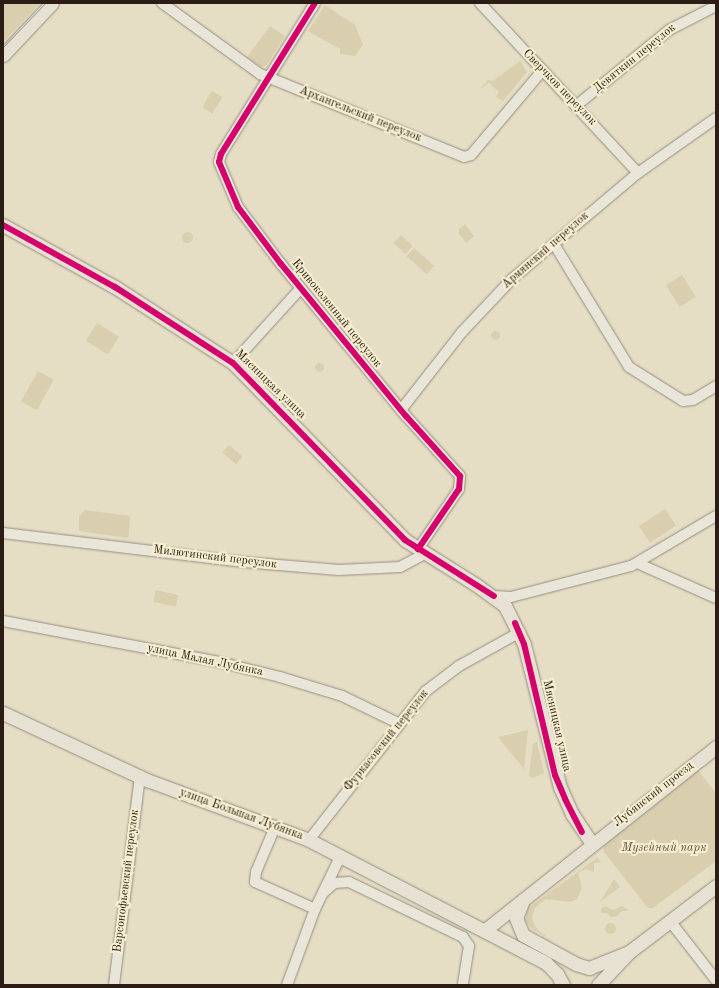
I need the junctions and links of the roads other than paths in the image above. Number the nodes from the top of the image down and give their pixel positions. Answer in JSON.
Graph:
{"nodes":[{"id":1,"x":52,"y":3,"type":"edge"},
{"id":2,"x":162,"y":3,"type":"edge"},
{"id":3,"x":315,"y":3,"type":"edge"},
{"id":4,"x":480,"y":3,"type":"edge"},
{"id":5,"x":716,"y":6,"type":"edge"},
{"id":6,"x":3,"y":55,"type":"edge"},
{"id":7,"x":542,"y":71,"type":"junction"},
{"id":8,"x":268,"y":78,"type":"junction"},
{"id":9,"x":578,"y":105,"type":"junction"},
{"id":10,"x":716,"y":118,"type":"edge"},
{"id":11,"x":638,"y":173,"type":"junction"},
{"id":12,"x":3,"y":225,"type":"edge"},
{"id":13,"x":554,"y":244,"type":"junction"},
{"id":14,"x":301,"y":288,"type":"junction"},
{"id":15,"x":233,"y":363,"type":"junction"},
{"id":16,"x":716,"y":386,"type":"edge"},
{"id":17,"x":401,"y":410,"type":"junction"},
{"id":18,"x":716,"y":516,"type":"edge"},
{"id":19,"x":3,"y":533,"type":"edge"},
{"id":20,"x":421,"y":551,"type":"junction"},
{"id":21,"x":637,"y":563,"type":"junction"},
{"id":22,"x":494,"y":596,"type":"junction"},
{"id":23,"x":716,"y":598,"type":"edge"},
{"id":24,"x":3,"y":621,"type":"edge"},
{"id":25,"x":520,"y":632,"type":"junction"},
{"id":26,"x":3,"y":713,"type":"edge"},
{"id":27,"x":400,"y":724,"type":"junction"},
{"id":28,"x":716,"y":748,"type":"edge"},
{"id":29,"x":140,"y":776,"type":"junction"},
{"id":30,"x":275,"y":827,"type":"junction"},
{"id":31,"x":308,"y":840,"type":"junction"},
{"id":32,"x":592,"y":844,"type":"junction"},
{"id":33,"x":340,"y":857,"type":"junction"},
{"id":34,"x":716,"y":886,"type":"edge"},
{"id":35,"x":322,"y":893,"type":"junction"},
{"id":36,"x":523,"y":900,"type":"junction"},
{"id":37,"x":315,"y":909,"type":"junction"},
{"id":38,"x":670,"y":921,"type":"junction"},
{"id":39,"x":480,"y":928,"type":"junction"},
{"id":40,"x":629,"y":952,"type":"junction"},
{"id":41,"x":716,"y":980,"type":"edge"},
{"id":42,"x":114,"y":985,"type":"edge"},
{"id":43,"x":287,"y":985,"type":"edge"},
{"id":44,"x":463,"y":985,"type":"edge"},
{"id":45,"x":563,"y":985,"type":"edge"},
{"id":46,"x":598,"y":985,"type":"edge"}],
"edges":[{"from":1,"to":6,"type":"main road"},
{"from":2,"to":8,"type":"street","name":"Архангельский переулок"},
{"from":3,"to":8,"type":"street"},
{"from":4,"to":7,"type":"street","name":"Сверчков переулок"},
{"from":5,"to":9,"type":"street","name":"Девяткин переулок"},
{"from":7,"to":8,"type":"street","name":"Архангельский переулок"},
{"from":7,"to":9,"type":"street","name":"Сверчков переулок"},
{"from":8,"to":14,"type":"street","name":"Кривоколенный переулок"},
{"from":9,"to":11,"type":"street","name":"Сверчков переулок"},
{"from":10,"to":11,"type":"street","name":"Армянский переулок"},
{"from":11,"to":13,"type":"street","name":"Армянский переулок"},
{"from":12,"to":15,"type":"main road","name":"Мясницкая улица"},
{"from":13,"to":16,"type":"street"},
{"from":13,"to":17,"type":"street","name":"Армянский переулок"},
{"from":14,"to":15,"type":"street"},
{"from":14,"to":17,"type":"street","name":"Кривоколенный переулок"},
{"from":15,"to":20,"type":"main road","name":"Мясницкая улица"},
{"from":17,"to":20,"type":"street","name":"Кривоколенный переулок"},
{"from":18,"to":21,"type":"street"},
{"from":19,"to":20,"type":"street","name":"Милютинский переулок"},
{"from":20,"to":22,"type":"main road","name":"Мясницкая улица"},
{"from":21,"to":22,"type":"street"},
{"from":21,"to":23,"type":"street"},
{"from":22,"to":25,"type":"main road","name":"Мясницкая улица"},
{"from":24,"to":27,"type":"street","name":"улица Малая Лубянка"},
{"from":25,"to":27,"type":"street","name":"Фуркасовский переулок"},
{"from":25,"to":32,"type":"main road","name":"Мясницкая улица"},
{"from":26,"to":29,"type":"main road","name":"улица Большая Лубянка"},
{"from":27,"to":31,"type":"street","name":"Фуркасовский переулок"},
{"from":28,"to":32,"type":"main road","name":"Лубянский проезд"},
{"from":29,"to":30,"type":"main road","name":"улица Большая Лубянка"},
{"from":29,"to":42,"type":"street","name":"Варсонофьевский переулок"},
{"from":30,"to":31,"type":"main road","name":"улица Большая Лубянка"},
{"from":30,"to":37,"type":"street"},
{"from":31,"to":33,"type":"main road","name":"улица Большая Лубянка"},
{"from":32,"to":36,"type":"main road","name":"Лубянский проезд"},
{"from":33,"to":35,"type":"street"},
{"from":33,"to":39,"type":"main road","name":"улица Большая Лубянка"},
{"from":34,"to":38,"type":"main road"},
{"from":35,"to":37,"type":"street"},
{"from":35,"to":44,"type":"street"},
{"from":36,"to":39,"type":"main road","name":"Лубянский проезд"},
{"from":36,"to":40,"type":"main road"},
{"from":37,"to":43,"type":"street"},
{"from":38,"to":40,"type":"main road"},
{"from":38,"to":41,"type":"street"},
{"from":39,"to":45,"type":"main road","name":"улица Большая Лубянка"},
{"from":40,"to":46,"type":"main road"}]}
